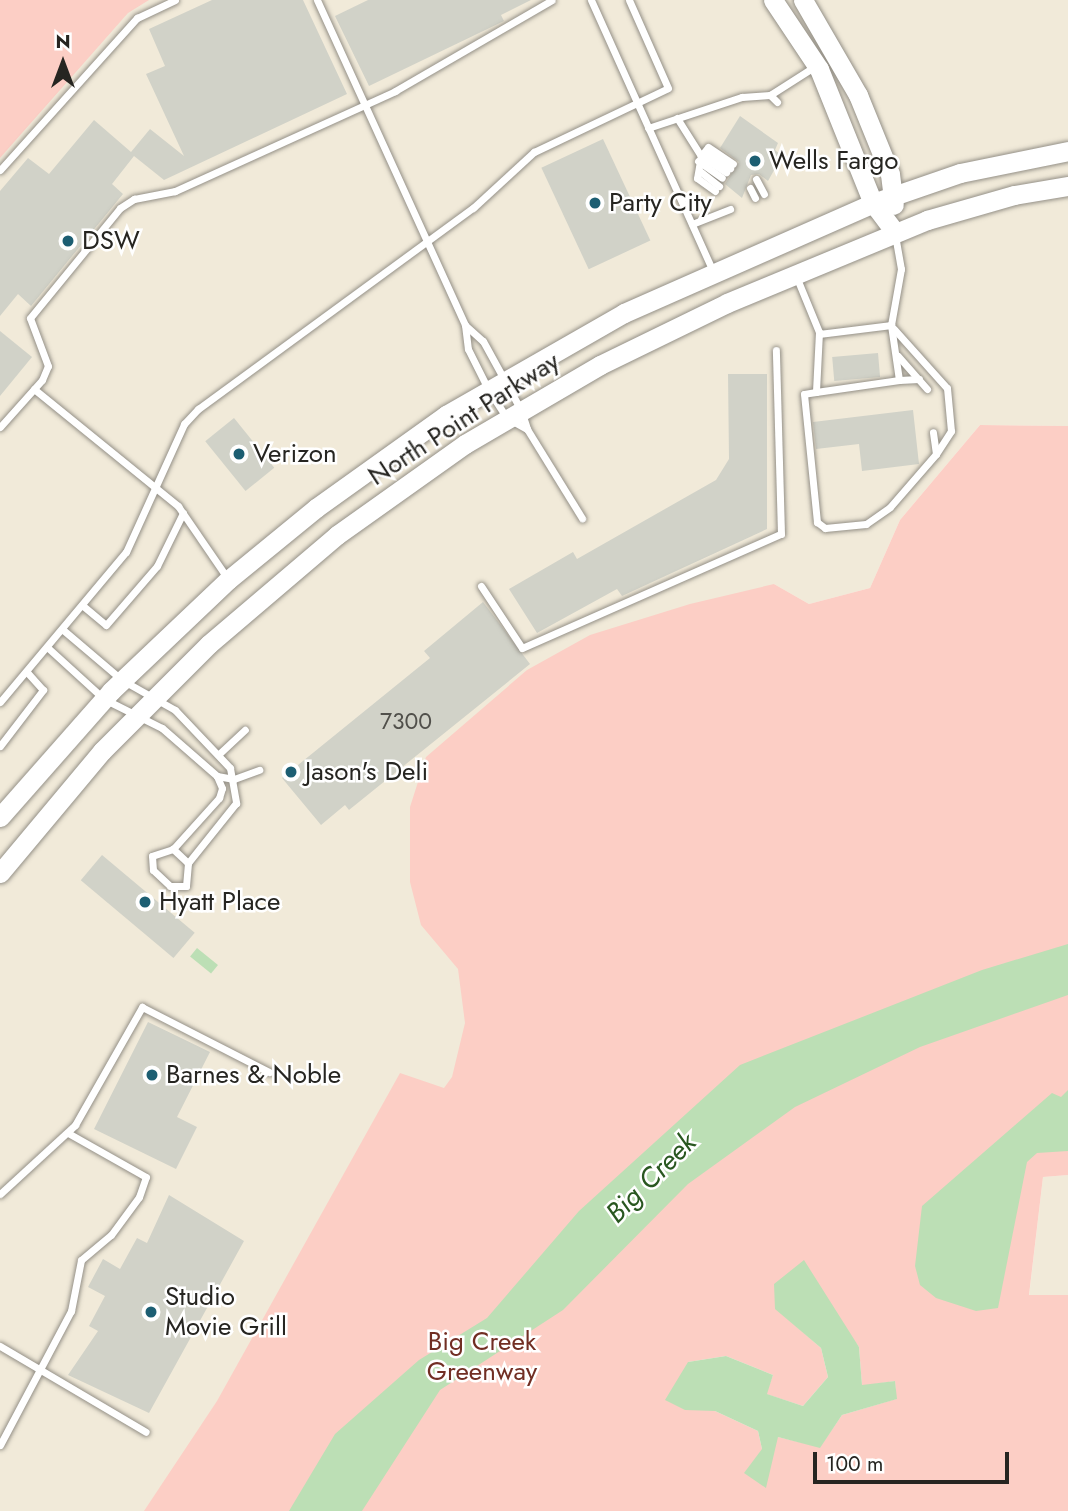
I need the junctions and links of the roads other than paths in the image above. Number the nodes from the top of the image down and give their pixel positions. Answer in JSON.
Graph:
{"nodes":[{"id":1,"x":175,"y":0,"type":"edge"},
{"id":2,"x":317,"y":0,"type":"edge"},
{"id":3,"x":552,"y":0,"type":"edge"},
{"id":4,"x":591,"y":0,"type":"edge"},
{"id":5,"x":629,"y":0,"type":"edge"},
{"id":6,"x":773,"y":0,"type":"edge"},
{"id":7,"x":803,"y":0,"type":"edge"},
{"id":8,"x":817,"y":65,"type":"junction"},
{"id":9,"x":771,"y":95,"type":"junction"},
{"id":10,"x":777,"y":102,"type":"dead end"},
{"id":11,"x":637,"y":103,"type":"junction"},
{"id":12,"x":363,"y":107,"type":"junction"},
{"id":13,"x":677,"y":118,"type":"junction"},
{"id":14,"x":648,"y":128,"type":"junction"},
{"id":15,"x":1068,"y":151,"type":"edge"},
{"id":16,"x":703,"y":154,"type":"junction"},
{"id":17,"x":0,"y":170,"type":"edge"},
{"id":18,"x":1068,"y":186,"type":"edge"},
{"id":19,"x":894,"y":195,"type":"junction"},
{"id":20,"x":873,"y":203,"type":"junction"},
{"id":21,"x":731,"y":206,"type":"dead end"},
{"id":22,"x":692,"y":224,"type":"junction"},
{"id":23,"x":895,"y":232,"type":"junction"},
{"id":24,"x":425,"y":242,"type":"junction"},
{"id":25,"x":713,"y":272,"type":"junction"},
{"id":26,"x":795,"y":274,"type":"junction"},
{"id":27,"x":465,"y":325,"type":"junction"},
{"id":28,"x":891,"y":326,"type":"junction"},
{"id":29,"x":819,"y":334,"type":"junction"},
{"id":30,"x":776,"y":350,"type":"dead end"},
{"id":31,"x":898,"y":356,"type":"junction"},
{"id":32,"x":919,"y":379,"type":"junction"},
{"id":33,"x":899,"y":380,"type":"junction"},
{"id":34,"x":496,"y":384,"type":"junction"},
{"id":35,"x":34,"y":389,"type":"junction"},
{"id":36,"x":928,"y":389,"type":"dead end"},
{"id":37,"x":816,"y":392,"type":"junction"},
{"id":38,"x":514,"y":414,"type":"junction"},
{"id":39,"x":0,"y":427,"type":"edge"},
{"id":40,"x":527,"y":429,"type":"junction"},
{"id":41,"x":933,"y":432,"type":"dead end"},
{"id":42,"x":936,"y":454,"type":"junction"},
{"id":43,"x":157,"y":489,"type":"junction"},
{"id":44,"x":183,"y":513,"type":"junction"},
{"id":45,"x":582,"y":519,"type":"dead end"},
{"id":46,"x":228,"y":580,"type":"junction"},
{"id":47,"x":481,"y":586,"type":"dead end"},
{"id":48,"x":82,"y":605,"type":"junction"},
{"id":49,"x":62,"y":629,"type":"junction"},
{"id":50,"x":47,"y":647,"type":"junction"},
{"id":51,"x":26,"y":671,"type":"junction"},
{"id":52,"x":122,"y":680,"type":"junction"},
{"id":53,"x":153,"y":698,"type":"junction"},
{"id":54,"x":104,"y":699,"type":"junction"},
{"id":55,"x":0,"y":702,"type":"edge"},
{"id":56,"x":136,"y":715,"type":"junction"},
{"id":57,"x":245,"y":730,"type":"dead end"},
{"id":58,"x":0,"y":746,"type":"edge"},
{"id":59,"x":220,"y":753,"type":"junction"},
{"id":60,"x":259,"y":770,"type":"dead end"},
{"id":61,"x":217,"y":776,"type":"junction"},
{"id":62,"x":234,"y":779,"type":"junction"},
{"id":63,"x":0,"y":817,"type":"edge"},
{"id":64,"x":173,"y":849,"type":"junction"},
{"id":65,"x":188,"y":863,"type":"junction"},
{"id":66,"x":0,"y":873,"type":"edge"},
{"id":67,"x":269,"y":1072,"type":"dead end"},
{"id":68,"x":68,"y":1133,"type":"junction"},
{"id":69,"x":0,"y":1194,"type":"edge"},
{"id":70,"x":0,"y":1346,"type":"edge"},
{"id":71,"x":39,"y":1370,"type":"junction"},
{"id":72,"x":146,"y":1432,"type":"dead end"},
{"id":73,"x":0,"y":1445,"type":"edge"}],
"edges":[{"from":1,"to":17,"type":"lane"},
{"from":2,"to":12,"type":"lane"},
{"from":3,"to":12,"type":"lane"},
{"from":4,"to":11,"type":"lane"},
{"from":5,"to":11,"type":"lane"},
{"from":6,"to":8,"type":"street"},
{"from":7,"to":19,"type":"street"},
{"from":8,"to":9,"type":"lane"},
{"from":8,"to":20,"type":"street"},
{"from":9,"to":10,"type":"lane"},
{"from":9,"to":13,"type":"lane"},
{"from":11,"to":14,"type":"lane"},
{"from":11,"to":24,"type":"lane"},
{"from":12,"to":24,"type":"lane"},
{"from":12,"to":35,"type":"lane"},
{"from":13,"to":14,"type":"lane"},
{"from":13,"to":16,"type":"lane"},
{"from":14,"to":22,"type":"lane"},
{"from":15,"to":19,"type":"street","name":"North Point Parkway"},
{"from":16,"to":16,"type":"lane"},
{"from":18,"to":23,"type":"street","name":"North Point Parkway"},
{"from":19,"to":20,"type":"street","name":"North Point Parkway"},
{"from":19,"to":23,"type":"street"},
{"from":20,"to":23,"type":"street"},
{"from":20,"to":25,"type":"street","name":"North Point Parkway"},
{"from":21,"to":22,"type":"lane"},
{"from":22,"to":25,"type":"lane"},
{"from":23,"to":26,"type":"street","name":"North Point Parkway"},
{"from":23,"to":28,"type":"lane"},
{"from":24,"to":27,"type":"lane"},
{"from":24,"to":43,"type":"lane"},
{"from":25,"to":34,"type":"street","name":"North Point Parkway"},
{"from":26,"to":29,"type":"lane"},
{"from":26,"to":38,"type":"street","name":"North Point Parkway"},
{"from":27,"to":34,"type":"lane"},
{"from":27,"to":34,"type":"lane"},
{"from":28,"to":29,"type":"lane"},
{"from":28,"to":31,"type":"lane"},
{"from":28,"to":42,"type":"lane"},
{"from":29,"to":37,"type":"lane"},
{"from":30,"to":47,"type":"lane"},
{"from":31,"to":32,"type":"lane"},
{"from":31,"to":33,"type":"lane"},
{"from":32,"to":33,"type":"lane"},
{"from":32,"to":36,"type":"lane"},
{"from":33,"to":37,"type":"lane"},
{"from":34,"to":38,"type":"lane"},
{"from":34,"to":38,"type":"lane"},
{"from":34,"to":46,"type":"street","name":"North Point Parkway"},
{"from":35,"to":39,"type":"lane"},
{"from":35,"to":43,"type":"lane"},
{"from":37,"to":42,"type":"lane"},
{"from":38,"to":40,"type":"lane"},
{"from":38,"to":40,"type":"lane"},
{"from":38,"to":53,"type":"street","name":"North Point Parkway"},
{"from":40,"to":45,"type":"lane"},
{"from":41,"to":42,"type":"lane"},
{"from":43,"to":44,"type":"lane"},
{"from":43,"to":48,"type":"lane"},
{"from":44,"to":46,"type":"lane"},
{"from":44,"to":48,"type":"lane"},
{"from":46,"to":52,"type":"street","name":"North Point Parkway"},
{"from":48,"to":49,"type":"lane"},
{"from":49,"to":50,"type":"lane"},
{"from":49,"to":52,"type":"lane"},
{"from":50,"to":51,"type":"lane"},
{"from":50,"to":54,"type":"lane"},
{"from":51,"to":55,"type":"lane"},
{"from":51,"to":58,"type":"lane"},
{"from":52,"to":53,"type":"lane"},
{"from":52,"to":54,"type":"street","name":"North Point Parkway"},
{"from":53,"to":56,"type":"street","name":"North Point Parkway"},
{"from":53,"to":59,"type":"lane"},
{"from":54,"to":56,"type":"lane"},
{"from":54,"to":63,"type":"street","name":"North Point Parkway"},
{"from":56,"to":61,"type":"lane"},
{"from":56,"to":66,"type":"street","name":"North Point Parkway"},
{"from":57,"to":59,"type":"lane"},
{"from":59,"to":62,"type":"lane"},
{"from":60,"to":62,"type":"lane"},
{"from":61,"to":62,"type":"lane"},
{"from":61,"to":64,"type":"lane"},
{"from":62,"to":65,"type":"lane"},
{"from":64,"to":65,"type":"lane"},
{"from":64,"to":65,"type":"lane"},
{"from":67,"to":68,"type":"lane"},
{"from":68,"to":69,"type":"lane"},
{"from":68,"to":71,"type":"lane"},
{"from":70,"to":71,"type":"lane"},
{"from":71,"to":72,"type":"lane"},
{"from":71,"to":73,"type":"lane"}]}
